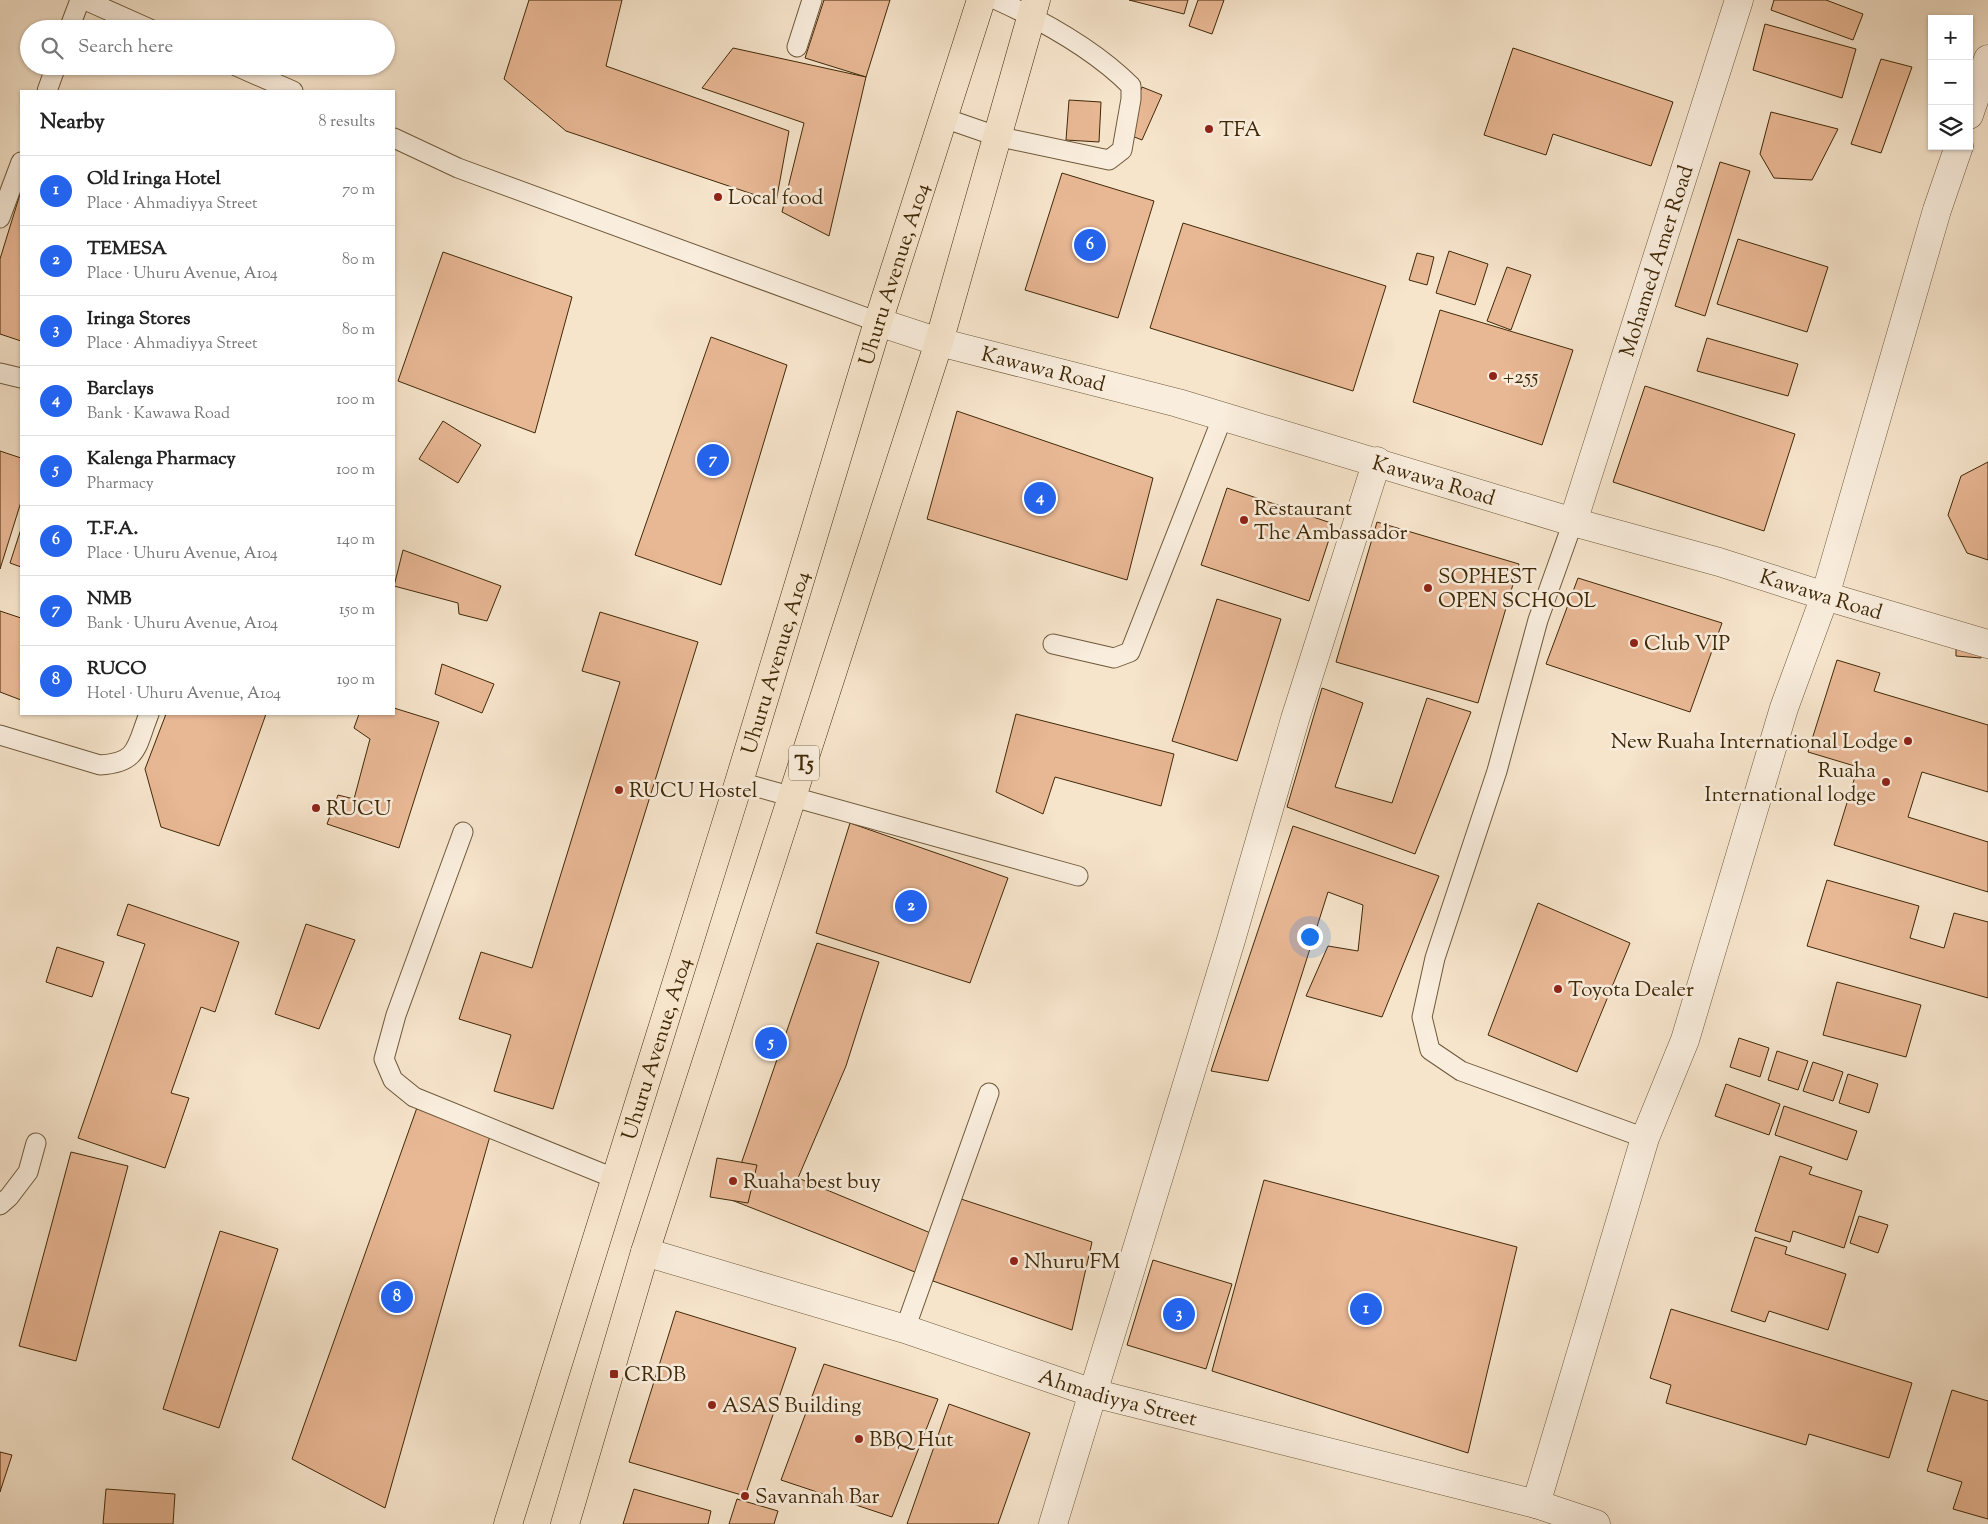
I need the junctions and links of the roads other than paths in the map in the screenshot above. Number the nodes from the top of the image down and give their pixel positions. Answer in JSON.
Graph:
{"nodes":[{"id":1,"x":80,"y":0,"type":"edge"},
{"id":2,"x":84,"y":0,"type":"edge"},
{"id":3,"x":812,"y":0,"type":"edge"},
{"id":4,"x":981,"y":0,"type":"edge"},
{"id":5,"x":997,"y":0,"type":"edge"},
{"id":6,"x":1739,"y":0,"type":"edge"},
{"id":7,"x":1034,"y":8,"type":"edge"},
{"id":8,"x":72,"y":20,"type":"edge"},
{"id":9,"x":130,"y":20,"type":"edge"},
{"id":10,"x":797,"y":47,"type":"dead end"},
{"id":11,"x":1988,"y":59,"type":"edge"},
{"id":12,"x":53,"y":75,"type":"edge"},
{"id":13,"x":257,"y":75,"type":"edge"},
{"id":14,"x":47,"y":90,"type":"edge"},
{"id":15,"x":291,"y":90,"type":"edge"},
{"id":16,"x":1972,"y":105,"type":"edge"},
{"id":17,"x":944,"y":118,"type":"junction"},
{"id":18,"x":996,"y":136,"type":"junction"},
{"id":19,"x":395,"y":138,"type":"edge"},
{"id":20,"x":1958,"y":150,"type":"edge"},
{"id":21,"x":20,"y":165,"type":"edge"},
{"id":22,"x":0,"y":218,"type":"edge"},
{"id":23,"x":878,"y":322,"type":"junction"},
{"id":24,"x":939,"y":342,"type":"junction"},
{"id":25,"x":0,"y":373,"type":"edge"},
{"id":26,"x":20,"y":378,"type":"edge"},
{"id":27,"x":1223,"y":416,"type":"junction"},
{"id":28,"x":1377,"y":462,"type":"junction"},
{"id":29,"x":1573,"y":522,"type":"junction"},
{"id":30,"x":1825,"y":596,"type":"junction"},
{"id":31,"x":1053,"y":644,"type":"dead end"},
{"id":32,"x":1988,"y":644,"type":"edge"},
{"id":33,"x":149,"y":715,"type":"edge"},
{"id":34,"x":0,"y":735,"type":"edge"},
{"id":35,"x":738,"y":782,"type":"junction"},
{"id":36,"x":793,"y":798,"type":"junction"},
{"id":37,"x":463,"y":832,"type":"dead end"},
{"id":38,"x":1078,"y":876,"type":"dead end"},
{"id":39,"x":989,"y":1092,"type":"dead end"},
{"id":40,"x":1645,"y":1138,"type":"junction"},
{"id":41,"x":36,"y":1143,"type":"dead end"},
{"id":42,"x":616,"y":1179,"type":"junction"},
{"id":43,"x":0,"y":1205,"type":"edge"},
{"id":44,"x":645,"y":1252,"type":"junction"},
{"id":45,"x":905,"y":1329,"type":"junction"},
{"id":46,"x":1093,"y":1393,"type":"junction"},
{"id":47,"x":1536,"y":1504,"type":"junction"},
{"id":48,"x":508,"y":1524,"type":"edge"},
{"id":49,"x":565,"y":1524,"type":"edge"},
{"id":50,"x":1053,"y":1524,"type":"edge"},
{"id":51,"x":1596,"y":1524,"type":"edge"}],
"edges":[{"from":1,"to":8,"type":"lane"},
{"from":2,"to":9,"type":"lane"},
{"from":3,"to":10,"type":"lane"},
{"from":4,"to":17,"type":"highway","name":"Uhuru Avenue, A104"},
{"from":5,"to":7,"type":"lane"},
{"from":6,"to":29,"type":"street","name":"Mohamed Amer Road"},
{"from":7,"to":18,"type":"highway","number":"T5"},
{"from":7,"to":18,"type":"lane"},
{"from":11,"to":16,"type":"street"},
{"from":12,"to":14,"type":"lane"},
{"from":13,"to":15,"type":"lane"},
{"from":17,"to":18,"type":"lane"},
{"from":17,"to":23,"type":"highway","name":"Uhuru Avenue, A104"},
{"from":18,"to":24,"type":"highway","number":"T5"},
{"from":19,"to":23,"type":"lane"},
{"from":20,"to":30,"type":"street"},
{"from":21,"to":22,"type":"lane"},
{"from":23,"to":24,"type":"street","name":"Kawawa Road"},
{"from":23,"to":35,"type":"highway","name":"Uhuru Avenue, A104"},
{"from":24,"to":27,"type":"street","name":"Kawawa Road"},
{"from":24,"to":36,"type":"highway","number":"T5"},
{"from":25,"to":26,"type":"lane"},
{"from":27,"to":28,"type":"street","name":"Kawawa Road"},
{"from":27,"to":31,"type":"lane"},
{"from":28,"to":29,"type":"street","name":"Kawawa Road"},
{"from":28,"to":46,"type":"street"},
{"from":29,"to":30,"type":"street","name":"Kawawa Road"},
{"from":29,"to":40,"type":"lane"},
{"from":30,"to":32,"type":"street","name":"Kawawa Road"},
{"from":30,"to":40,"type":"street"},
{"from":33,"to":34,"type":"lane"},
{"from":35,"to":36,"type":"lane"},
{"from":35,"to":42,"type":"highway","name":"Uhuru Avenue, A104"},
{"from":36,"to":38,"type":"lane"},
{"from":36,"to":44,"type":"highway","number":"T5"},
{"from":37,"to":42,"type":"lane"},
{"from":39,"to":45,"type":"lane"},
{"from":40,"to":47,"type":"street"},
{"from":41,"to":43,"type":"lane"},
{"from":42,"to":48,"type":"highway","name":"Uhuru Avenue, A104"},
{"from":44,"to":45,"type":"street","name":"Ahmadiyya Street"},
{"from":44,"to":49,"type":"highway","number":"T5"},
{"from":45,"to":46,"type":"street","name":"Ahmadiyya Street"},
{"from":46,"to":47,"type":"street","name":"Ahmadiyya Street"},
{"from":46,"to":50,"type":"street"},
{"from":47,"to":51,"type":"street","name":"Ahmadiyya Street"}]}
